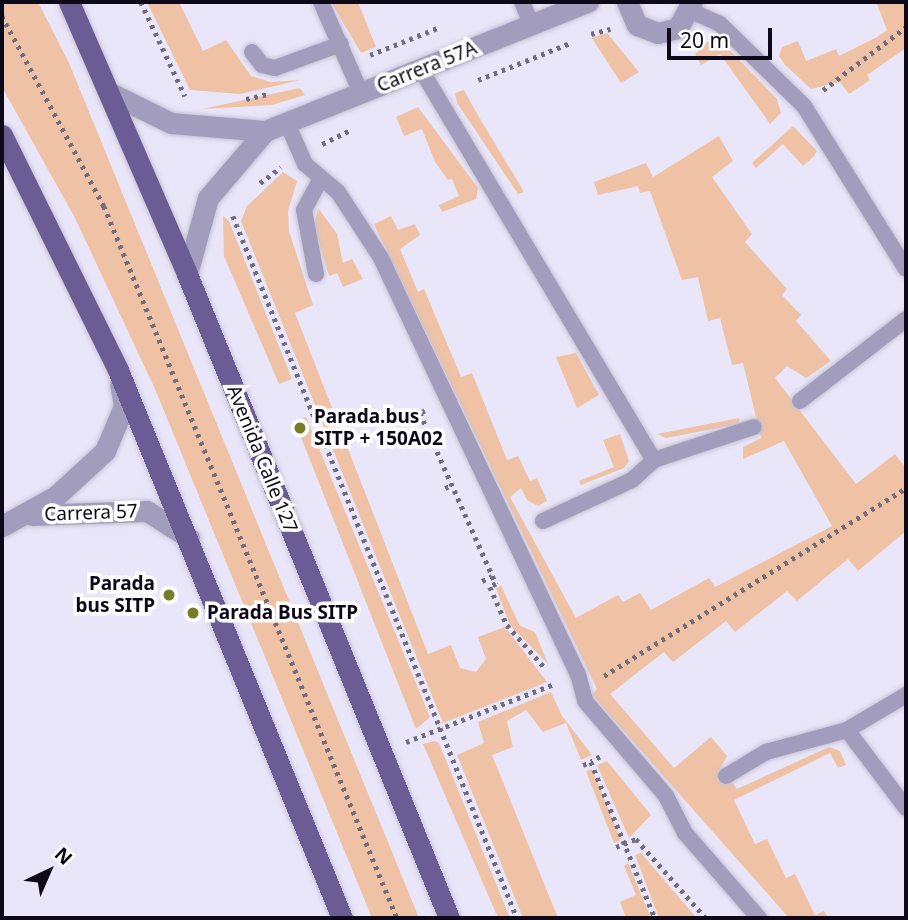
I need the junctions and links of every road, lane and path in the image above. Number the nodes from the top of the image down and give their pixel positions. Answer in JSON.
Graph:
{"nodes":[{"id":1,"x":69,"y":2,"type":"edge"},
{"id":2,"x":141,"y":2,"type":"edge"},
{"id":3,"x":321,"y":2,"type":"edge"},
{"id":4,"x":522,"y":2,"type":"edge"},
{"id":5,"x":588,"y":2,"type":"edge"},
{"id":6,"x":691,"y":6,"type":"edge"},
{"id":7,"x":625,"y":7,"type":"edge"},
{"id":8,"x":2,"y":16,"type":"edge"},
{"id":9,"x":532,"y":25,"type":"junction"},
{"id":10,"x":906,"y":27,"type":"edge"},
{"id":11,"x":619,"y":38,"type":"dead end"},
{"id":12,"x":341,"y":44,"type":"junction"},
{"id":13,"x":252,"y":52,"type":"dead end"},
{"id":14,"x":420,"y":68,"type":"junction"},
{"id":15,"x":112,"y":93,"type":"junction"},
{"id":16,"x":361,"y":93,"type":"junction"},
{"id":17,"x":434,"y":97,"type":"junction"},
{"id":18,"x":190,"y":102,"type":"dead end"},
{"id":19,"x":804,"y":106,"type":"junction"},
{"id":20,"x":287,"y":123,"type":"junction"},
{"id":21,"x":360,"y":126,"type":"dead end"},
{"id":22,"x":265,"y":131,"type":"junction"},
{"id":23,"x":2,"y":135,"type":"edge"},
{"id":24,"x":301,"y":154,"type":"junction"},
{"id":25,"x":321,"y":178,"type":"junction"},
{"id":26,"x":250,"y":192,"type":"dead end"},
{"id":27,"x":226,"y":202,"type":"dead end"},
{"id":28,"x":238,"y":206,"type":"dead end"},
{"id":29,"x":232,"y":215,"type":"junction"},
{"id":30,"x":906,"y":269,"type":"edge"},
{"id":31,"x":187,"y":274,"type":"junction"},
{"id":32,"x":316,"y":274,"type":"dead end"},
{"id":33,"x":906,"y":319,"type":"edge"},
{"id":34,"x":118,"y":370,"type":"junction"},
{"id":35,"x":800,"y":401,"type":"dead end"},
{"id":36,"x":414,"y":408,"type":"dead end"},
{"id":37,"x":754,"y":427,"type":"dead end"},
{"id":38,"x":653,"y":460,"type":"junction"},
{"id":39,"x":452,"y":485,"type":"junction"},
{"id":40,"x":445,"y":488,"type":"dead end"},
{"id":41,"x":906,"y":488,"type":"edge"},
{"id":42,"x":27,"y":515,"type":"junction"},
{"id":43,"x":543,"y":521,"type":"dead end"},
{"id":44,"x":2,"y":526,"type":"edge"},
{"id":45,"x":189,"y":538,"type":"junction"},
{"id":46,"x":492,"y":576,"type":"junction"},
{"id":47,"x":482,"y":581,"type":"dead end"},
{"id":48,"x":596,"y":665,"type":"dead end"},
{"id":49,"x":602,"y":677,"type":"junction"},
{"id":50,"x":580,"y":681,"type":"junction"},
{"id":51,"x":552,"y":684,"type":"junction"},
{"id":52,"x":602,"y":687,"type":"dead end"},
{"id":53,"x":556,"y":695,"type":"dead end"},
{"id":54,"x":906,"y":695,"type":"edge"},
{"id":55,"x":440,"y":729,"type":"junction"},
{"id":56,"x":847,"y":730,"type":"junction"},
{"id":57,"x":594,"y":750,"type":"dead end"},
{"id":58,"x":381,"y":751,"type":"junction"},
{"id":59,"x":591,"y":762,"type":"junction"},
{"id":60,"x":583,"y":765,"type":"dead end"},
{"id":61,"x":726,"y":776,"type":"dead end"},
{"id":62,"x":906,"y":808,"type":"edge"},
{"id":63,"x":626,"y":843,"type":"junction"},
{"id":64,"x":616,"y":847,"type":"dead end"},
{"id":65,"x":342,"y":918,"type":"edge"},
{"id":66,"x":397,"y":918,"type":"edge"},
{"id":67,"x":449,"y":918,"type":"edge"},
{"id":68,"x":517,"y":918,"type":"edge"},
{"id":69,"x":655,"y":918,"type":"edge"},
{"id":70,"x":706,"y":918,"type":"edge"},
{"id":71,"x":759,"y":918,"type":"edge"}],
"edges":[{"from":1,"to":15,"type":"main road","name":"Avenida Calle 127"},
{"from":2,"to":18,"type":"path"},
{"from":3,"to":12,"type":"lane"},
{"from":4,"to":9,"type":"lane"},
{"from":5,"to":9,"type":"street","name":"Carrera 57A"},
{"from":6,"to":7,"type":"street"},
{"from":6,"to":19,"type":"lane"},
{"from":8,"to":66,"type":"path"},
{"from":9,"to":14,"type":"street","name":"Carrera 57A"},
{"from":10,"to":19,"type":"path"},
{"from":11,"to":17,"type":"path"},
{"from":12,"to":13,"type":"lane"},
{"from":12,"to":16,"type":"lane"},
{"from":14,"to":16,"type":"street","name":"Carrera 57A"},
{"from":14,"to":17,"type":"lane"},
{"from":15,"to":22,"type":"street","name":"Carrera 57A"},
{"from":15,"to":31,"type":"main road","name":"Avenida Calle 127"},
{"from":16,"to":20,"type":"street","name":"Carrera 57A"},
{"from":17,"to":38,"type":"lane"},
{"from":19,"to":30,"type":"lane"},
{"from":20,"to":22,"type":"street","name":"Carrera 57A"},
{"from":20,"to":24,"type":"lane"},
{"from":21,"to":24,"type":"path"},
{"from":22,"to":31,"type":"street","name":"Carrera 57A"},
{"from":23,"to":34,"type":"main road"},
{"from":24,"to":25,"type":"lane"},
{"from":24,"to":26,"type":"path"},
{"from":25,"to":32,"type":"lane"},
{"from":25,"to":50,"type":"lane"},
{"from":27,"to":29,"type":"path"},
{"from":28,"to":29,"type":"path"},
{"from":29,"to":55,"type":"path"},
{"from":31,"to":58,"type":"main road","name":"Avenida Calle 127"},
{"from":33,"to":35,"type":"lane"},
{"from":34,"to":42,"type":"street","name":"Carrera 57"},
{"from":34,"to":45,"type":"main road"},
{"from":36,"to":39,"type":"path"},
{"from":37,"to":38,"type":"lane"},
{"from":38,"to":43,"type":"lane"},
{"from":39,"to":40,"type":"path"},
{"from":39,"to":46,"type":"path"},
{"from":41,"to":49,"type":"path"},
{"from":42,"to":44,"type":"street","name":"Carrera 57"},
{"from":42,"to":45,"type":"street","name":"Carrera 57"},
{"from":45,"to":65,"type":"main road"},
{"from":46,"to":47,"type":"path"},
{"from":46,"to":51,"type":"path"},
{"from":48,"to":49,"type":"path"},
{"from":49,"to":50,"type":"path"},
{"from":49,"to":52,"type":"path"},
{"from":50,"to":51,"type":"path"},
{"from":50,"to":71,"type":"lane"},
{"from":51,"to":53,"type":"path"},
{"from":51,"to":55,"type":"path"},
{"from":54,"to":56,"type":"lane"},
{"from":55,"to":58,"type":"path"},
{"from":55,"to":68,"type":"path"},
{"from":56,"to":61,"type":"lane"},
{"from":56,"to":62,"type":"lane"},
{"from":57,"to":59,"type":"path"},
{"from":58,"to":67,"type":"main road","name":"Avenida Calle 127"},
{"from":59,"to":60,"type":"path"},
{"from":59,"to":63,"type":"path"},
{"from":63,"to":64,"type":"path"},
{"from":63,"to":69,"type":"path"},
{"from":63,"to":70,"type":"path"}]}
